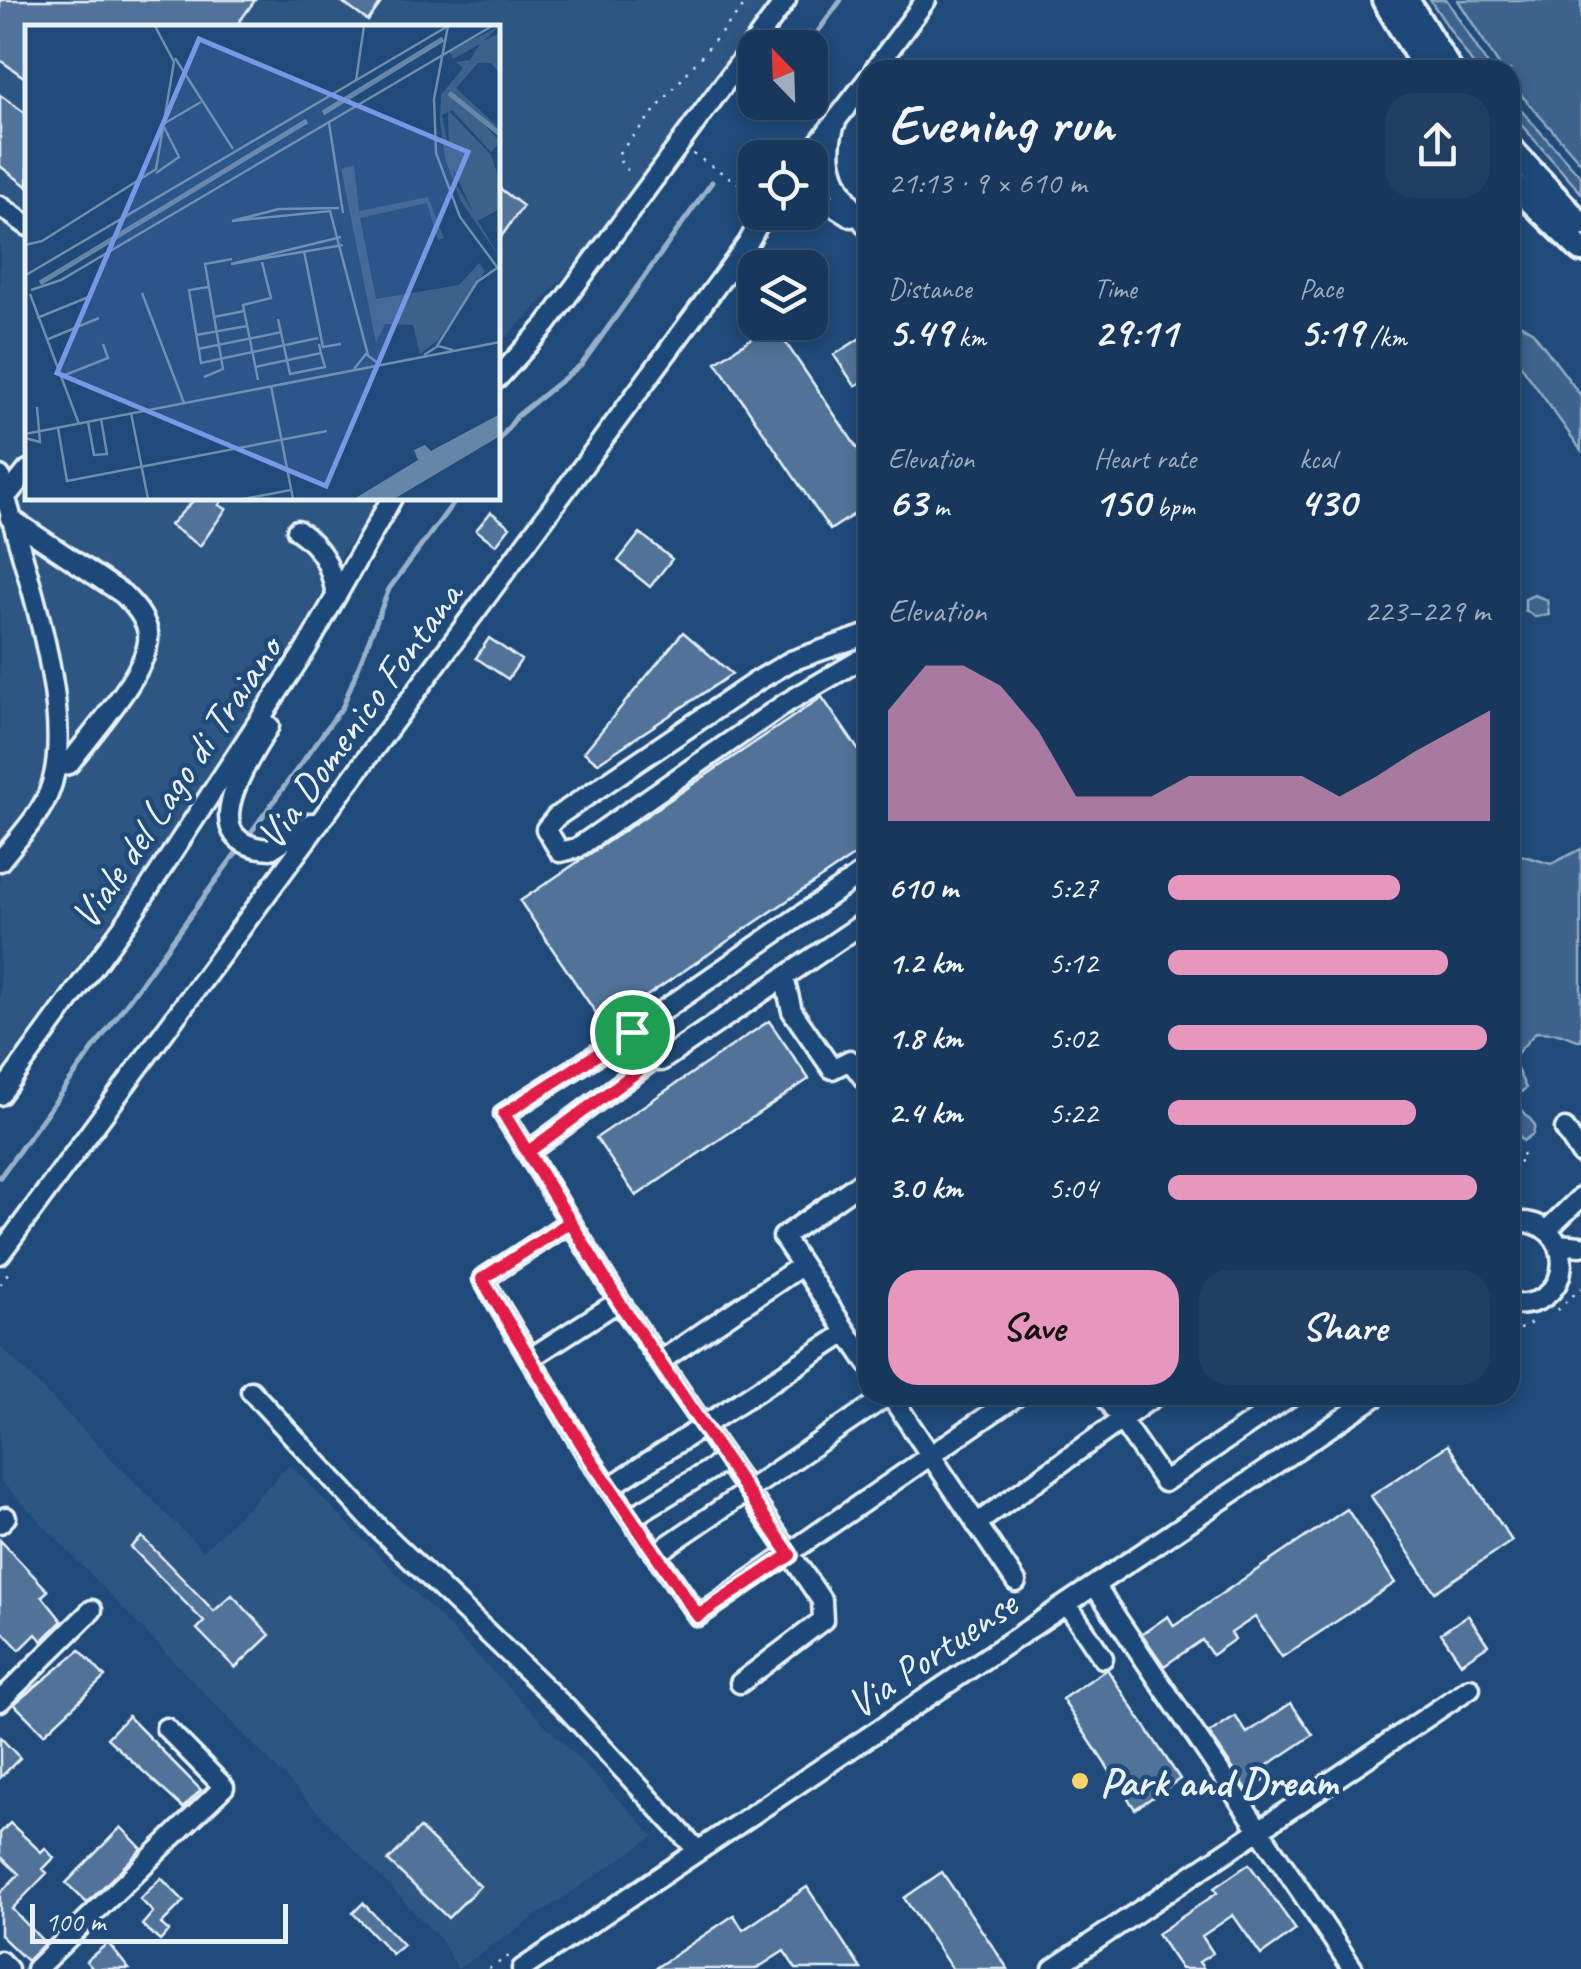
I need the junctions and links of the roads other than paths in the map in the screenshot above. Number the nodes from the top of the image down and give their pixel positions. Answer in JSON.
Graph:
{"nodes":[{"id":1,"x":786,"y":0,"type":"edge"},
{"id":2,"x":926,"y":0,"type":"edge"},
{"id":3,"x":1384,"y":0,"type":"edge"},
{"id":4,"x":1407,"y":0,"type":"edge"},
{"id":5,"x":881,"y":60,"type":"edge"},
{"id":6,"x":1420,"y":60,"type":"edge"},
{"id":7,"x":1444,"y":60,"type":"edge"},
{"id":8,"x":858,"y":92,"type":"edge"},
{"id":9,"x":838,"y":119,"type":"junction"},
{"id":10,"x":821,"y":140,"type":"edge"},
{"id":11,"x":1520,"y":159,"type":"edge"},
{"id":12,"x":1520,"y":191,"type":"edge"},
{"id":13,"x":828,"y":199,"type":"edge"},
{"id":14,"x":0,"y":206,"type":"edge"},
{"id":15,"x":858,"y":216,"type":"edge"},
{"id":16,"x":858,"y":221,"type":"edge"},
{"id":17,"x":25,"y":224,"type":"edge"},
{"id":18,"x":1581,"y":224,"type":"edge"},
{"id":19,"x":755,"y":230,"type":"edge"},
{"id":20,"x":761,"y":230,"type":"edge"},
{"id":21,"x":748,"y":243,"type":"junction"},
{"id":22,"x":1581,"y":250,"type":"edge"},
{"id":23,"x":500,"y":376,"type":"edge"},
{"id":24,"x":25,"y":474,"type":"edge"},
{"id":25,"x":0,"y":476,"type":"edge"},
{"id":26,"x":6,"y":498,"type":"junction"},
{"id":27,"x":391,"y":500,"type":"edge"},
{"id":28,"x":10,"y":518,"type":"junction"},
{"id":29,"x":298,"y":530,"type":"dead end"},
{"id":30,"x":336,"y":594,"type":"junction"},
{"id":31,"x":858,"y":638,"type":"edge"},
{"id":32,"x":306,"y":649,"type":"junction"},
{"id":33,"x":858,"y":661,"type":"edge"},
{"id":34,"x":56,"y":767,"type":"junction"},
{"id":35,"x":361,"y":768,"type":"junction"},
{"id":36,"x":0,"y":861,"type":"edge"},
{"id":37,"x":858,"y":876,"type":"edge"},
{"id":38,"x":858,"y":927,"type":"edge"},
{"id":39,"x":784,"y":977,"type":"junction"},
{"id":40,"x":632,"y":1032,"type":"junction"},
{"id":41,"x":650,"y":1062,"type":"junction"},
{"id":42,"x":858,"y":1071,"type":"edge"},
{"id":43,"x":0,"y":1095,"type":"edge"},
{"id":44,"x":1565,"y":1130,"type":"dead end"},
{"id":45,"x":528,"y":1152,"type":"junction"},
{"id":46,"x":1581,"y":1154,"type":"edge"},
{"id":47,"x":858,"y":1184,"type":"edge"},
{"id":48,"x":1581,"y":1197,"type":"edge"},
{"id":49,"x":570,"y":1222,"type":"junction"},
{"id":50,"x":1520,"y":1225,"type":"edge"},
{"id":51,"x":1553,"y":1237,"type":"junction"},
{"id":52,"x":1581,"y":1246,"type":"edge"},
{"id":53,"x":0,"y":1254,"type":"edge"},
{"id":54,"x":1581,"y":1262,"type":"edge"},
{"id":55,"x":801,"y":1266,"type":"junction"},
{"id":56,"x":1558,"y":1280,"type":"junction"},
{"id":57,"x":619,"y":1302,"type":"junction"},
{"id":58,"x":1533,"y":1303,"type":"junction"},
{"id":59,"x":1520,"y":1304,"type":"edge"},
{"id":60,"x":1520,"y":1310,"type":"edge"},
{"id":61,"x":846,"y":1333,"type":"junction"},
{"id":62,"x":858,"y":1350,"type":"edge"},
{"id":63,"x":532,"y":1357,"type":"junction"},
{"id":64,"x":662,"y":1360,"type":"junction"},
{"id":65,"x":251,"y":1391,"type":"dead end"},
{"id":66,"x":874,"y":1405,"type":"edge"},
{"id":67,"x":896,"y":1405,"type":"edge"},
{"id":68,"x":1004,"y":1405,"type":"edge"},
{"id":69,"x":1110,"y":1405,"type":"edge"},
{"id":70,"x":1142,"y":1405,"type":"edge"},
{"id":71,"x":1277,"y":1405,"type":"edge"},
{"id":72,"x":1363,"y":1405,"type":"edge"},
{"id":73,"x":1120,"y":1421,"type":"junction"},
{"id":74,"x":704,"y":1423,"type":"junction"},
{"id":75,"x":932,"y":1456,"type":"junction"},
{"id":76,"x":726,"y":1460,"type":"junction"},
{"id":77,"x":610,"y":1487,"type":"junction"},
{"id":78,"x":748,"y":1490,"type":"junction"},
{"id":79,"x":632,"y":1517,"type":"junction"},
{"id":80,"x":976,"y":1524,"type":"junction"},
{"id":81,"x":655,"y":1554,"type":"junction"},
{"id":82,"x":790,"y":1555,"type":"junction"},
{"id":83,"x":1016,"y":1582,"type":"dead end"},
{"id":84,"x":1094,"y":1586,"type":"junction"},
{"id":85,"x":1068,"y":1604,"type":"junction"},
{"id":86,"x":92,"y":1610,"type":"dead end"},
{"id":87,"x":1103,"y":1658,"type":"dead end"},
{"id":88,"x":740,"y":1683,"type":"dead end"},
{"id":89,"x":1470,"y":1688,"type":"dead end"},
{"id":90,"x":0,"y":1702,"type":"edge"},
{"id":91,"x":166,"y":1728,"type":"dead end"},
{"id":92,"x":1258,"y":1832,"type":"junction"},
{"id":93,"x":698,"y":1852,"type":"junction"},
{"id":94,"x":0,"y":1960,"type":"edge"},
{"id":95,"x":8,"y":1969,"type":"edge"},
{"id":96,"x":36,"y":1969,"type":"edge"},
{"id":97,"x":522,"y":1969,"type":"edge"},
{"id":98,"x":1053,"y":1969,"type":"edge"},
{"id":99,"x":1353,"y":1969,"type":"edge"}],
"edges":[{"from":1,"to":23,"type":"street"},
{"from":2,"to":5,"type":"street"},
{"from":3,"to":6,"type":"main road"},
{"from":4,"to":7,"type":"main road"},
{"from":8,"to":9,"type":"street"},
{"from":9,"to":10,"type":"street"},
{"from":9,"to":15,"type":"street"},
{"from":11,"to":18,"type":"main road"},
{"from":12,"to":22,"type":"main road"},
{"from":13,"to":16,"type":"street"},
{"from":14,"to":17,"type":"street"},
{"from":19,"to":21,"type":"street","name":"Via Domenico Fontana"},
{"from":20,"to":21,"type":"street"},
{"from":21,"to":35,"type":"street","name":"Via Domenico Fontana"},
{"from":24,"to":26,"type":"street"},
{"from":25,"to":26,"type":"street"},
{"from":26,"to":28,"type":"street"},
{"from":27,"to":30,"type":"street","name":"Viale del Lago di Traiano"},
{"from":28,"to":34,"type":"street"},
{"from":28,"to":34,"type":"street"},
{"from":29,"to":30,"type":"street"},
{"from":30,"to":32,"type":"street","name":"Viale del Lago di Traiano"},
{"from":31,"to":33,"type":"street"},
{"from":32,"to":35,"type":"street"},
{"from":32,"to":43,"type":"street","name":"Viale del Lago di Traiano"},
{"from":34,"to":36,"type":"street"},
{"from":35,"to":53,"type":"street","name":"Via Domenico Fontana"},
{"from":37,"to":40,"type":"street"},
{"from":38,"to":39,"type":"street"},
{"from":39,"to":41,"type":"street"},
{"from":39,"to":42,"type":"street"},
{"from":40,"to":41,"type":"street"},
{"from":40,"to":45,"type":"street"},
{"from":41,"to":45,"type":"street"},
{"from":44,"to":46,"type":"street"},
{"from":45,"to":49,"type":"street"},
{"from":47,"to":55,"type":"street"},
{"from":48,"to":51,"type":"street"},
{"from":49,"to":57,"type":"street"},
{"from":49,"to":63,"type":"street"},
{"from":50,"to":51,"type":"street"},
{"from":51,"to":52,"type":"street"},
{"from":51,"to":56,"type":"street"},
{"from":54,"to":56,"type":"street"},
{"from":55,"to":61,"type":"street"},
{"from":55,"to":64,"type":"street"},
{"from":56,"to":58,"type":"street"},
{"from":57,"to":63,"type":"street"},
{"from":57,"to":64,"type":"street"},
{"from":58,"to":59,"type":"street"},
{"from":58,"to":60,"type":"street"},
{"from":61,"to":62,"type":"street"},
{"from":61,"to":74,"type":"street"},
{"from":63,"to":77,"type":"street"},
{"from":64,"to":74,"type":"street"},
{"from":65,"to":93,"type":"street"},
{"from":66,"to":78,"type":"street"},
{"from":67,"to":75,"type":"street"},
{"from":68,"to":75,"type":"street"},
{"from":69,"to":73,"type":"street"},
{"from":70,"to":73,"type":"street"},
{"from":71,"to":73,"type":"street"},
{"from":72,"to":84,"type":"street","name":"Via Portuense"},
{"from":73,"to":80,"type":"street"},
{"from":74,"to":76,"type":"street"},
{"from":74,"to":77,"type":"street"},
{"from":75,"to":80,"type":"street"},
{"from":75,"to":82,"type":"street"},
{"from":76,"to":78,"type":"street"},
{"from":76,"to":79,"type":"street"},
{"from":77,"to":79,"type":"street"},
{"from":78,"to":81,"type":"street"},
{"from":78,"to":82,"type":"street"},
{"from":79,"to":81,"type":"street"},
{"from":80,"to":83,"type":"street"},
{"from":81,"to":82,"type":"street"},
{"from":82,"to":88,"type":"street"},
{"from":84,"to":85,"type":"street","name":"Via Portuense"},
{"from":84,"to":92,"type":"street"},
{"from":85,"to":87,"type":"street"},
{"from":85,"to":93,"type":"street","name":"Via Portuense"},
{"from":86,"to":90,"type":"street"},
{"from":89,"to":92,"type":"street"},
{"from":91,"to":96,"type":"street"},
{"from":92,"to":98,"type":"street"},
{"from":92,"to":99,"type":"street"},
{"from":93,"to":97,"type":"street","name":"Via Portuense"},
{"from":94,"to":95,"type":"street"}]}
